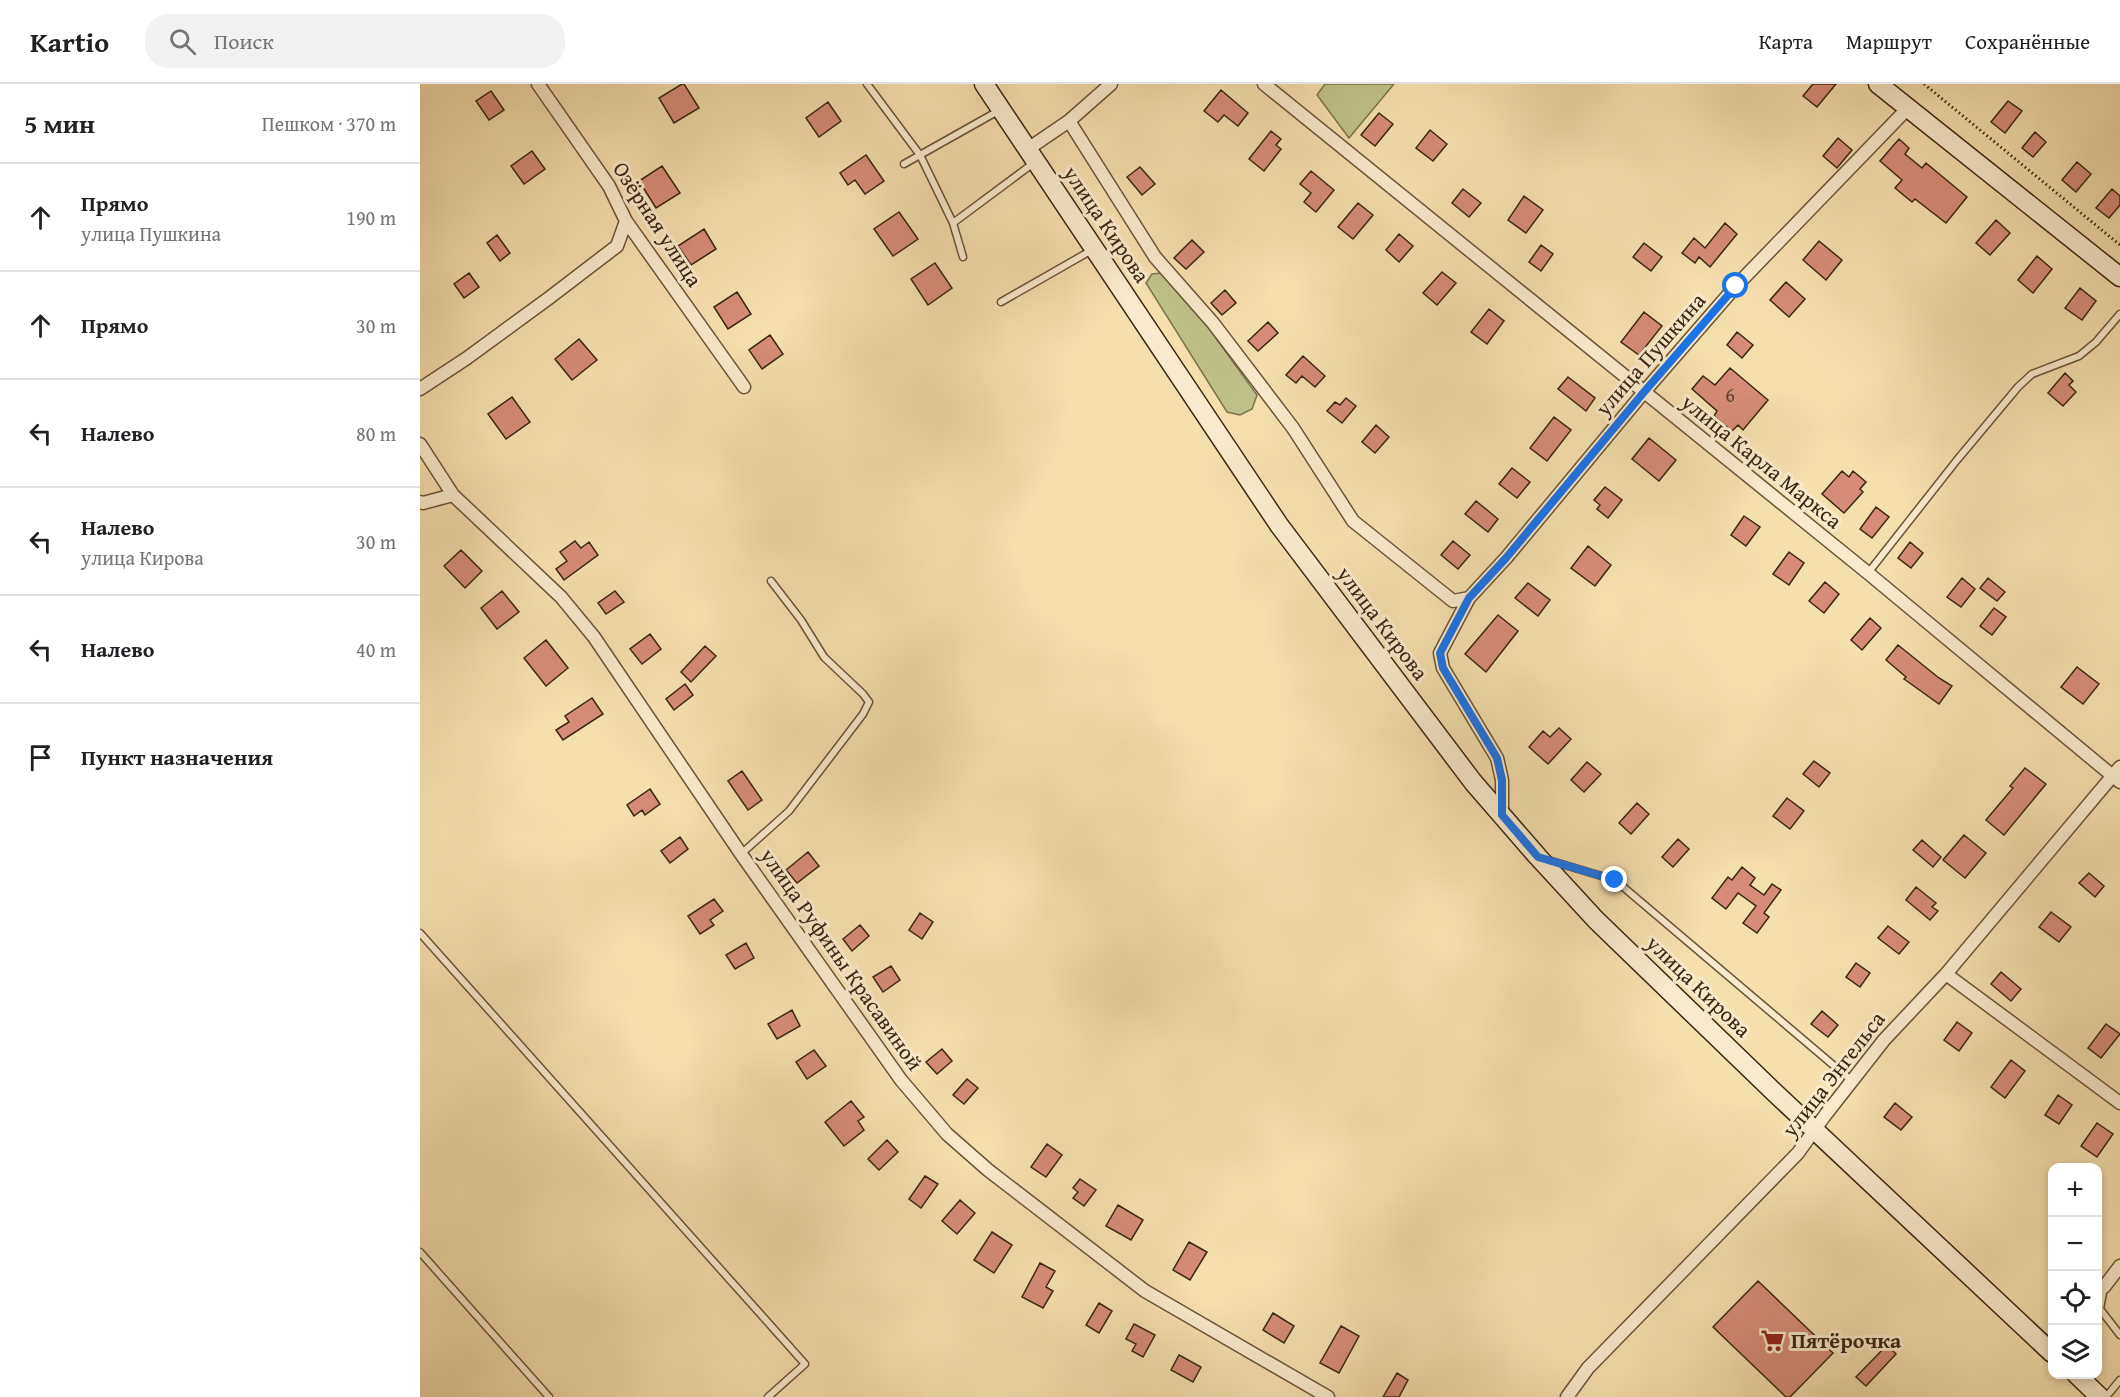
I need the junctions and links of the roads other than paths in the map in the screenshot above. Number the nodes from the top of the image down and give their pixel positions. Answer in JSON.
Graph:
{"nodes":[{"id":1,"x":538,"y":84,"type":"edge"},
{"id":2,"x":867,"y":84,"type":"edge"},
{"id":3,"x":984,"y":84,"type":"edge"},
{"id":4,"x":1111,"y":84,"type":"edge"},
{"id":5,"x":1264,"y":84,"type":"edge"},
{"id":6,"x":1878,"y":84,"type":"edge"},
{"id":7,"x":1908,"y":108,"type":"junction"},
{"id":8,"x":1001,"y":110,"type":"junction"},
{"id":9,"x":1069,"y":122,"type":"junction"},
{"id":10,"x":920,"y":155,"type":"junction"},
{"id":11,"x":1032,"y":155,"type":"junction"},
{"id":12,"x":904,"y":164,"type":"dead end"},
{"id":13,"x":626,"y":220,"type":"junction"},
{"id":14,"x":953,"y":223,"type":"junction"},
{"id":15,"x":1095,"y":249,"type":"junction"},
{"id":16,"x":963,"y":257,"type":"dead end"},
{"id":17,"x":2120,"y":277,"type":"edge"},
{"id":18,"x":1001,"y":302,"type":"dead end"},
{"id":19,"x":2120,"y":314,"type":"edge"},
{"id":20,"x":744,"y":387,"type":"dead end"},
{"id":21,"x":420,"y":389,"type":"edge"},
{"id":22,"x":1644,"y":392,"type":"junction"},
{"id":23,"x":420,"y":444,"type":"edge"},
{"id":24,"x":453,"y":495,"type":"junction"},
{"id":25,"x":420,"y":502,"type":"edge"},
{"id":26,"x":1868,"y":573,"type":"junction"},
{"id":27,"x":771,"y":581,"type":"dead end"},
{"id":28,"x":1469,"y":598,"type":"junction"},
{"id":29,"x":2117,"y":775,"type":"edge"},
{"id":30,"x":1502,"y":815,"type":"junction"},
{"id":31,"x":741,"y":854,"type":"junction"},
{"id":32,"x":1538,"y":857,"type":"junction"},
{"id":33,"x":420,"y":933,"type":"edge"},
{"id":34,"x":1946,"y":974,"type":"junction"},
{"id":35,"x":1852,"y":1081,"type":"junction"},
{"id":36,"x":2120,"y":1103,"type":"edge"},
{"id":37,"x":1814,"y":1130,"type":"junction"},
{"id":38,"x":420,"y":1252,"type":"edge"},
{"id":39,"x":2120,"y":1266,"type":"edge"},
{"id":40,"x":2104,"y":1287,"type":"joint"},
{"id":41,"x":2120,"y":1335,"type":"edge"},
{"id":42,"x":2048,"y":1349,"type":"edge"},
{"id":43,"x":2081,"y":1379,"type":"edge"},
{"id":44,"x":2120,"y":1380,"type":"edge"},
{"id":45,"x":549,"y":1397,"type":"edge"},
{"id":46,"x":768,"y":1397,"type":"edge"},
{"id":47,"x":1328,"y":1397,"type":"edge"},
{"id":48,"x":1568,"y":1397,"type":"edge"},
{"id":49,"x":2100,"y":1397,"type":"edge"},
{"id":50,"x":2106,"y":1397,"type":"edge"}],
"edges":[{"from":1,"to":13,"type":"street","name":"Озёрная улица"},
{"from":2,"to":10,"type":"lane"},
{"from":3,"to":8,"type":"main road","name":"улица Кирова"},
{"from":4,"to":9,"type":"street"},
{"from":5,"to":22,"type":"street","name":"улица Карла Маркса"},
{"from":6,"to":7,"type":"main road"},
{"from":7,"to":17,"type":"main road"},
{"from":7,"to":22,"type":"street","name":"улица Пушкина"},
{"from":8,"to":10,"type":"lane"},
{"from":8,"to":11,"type":"main road","name":"улица Кирова"},
{"from":9,"to":11,"type":"street"},
{"from":9,"to":28,"type":"street"},
{"from":10,"to":12,"type":"lane"},
{"from":10,"to":14,"type":"lane"},
{"from":11,"to":14,"type":"lane"},
{"from":11,"to":15,"type":"main road","name":"улица Кирова"},
{"from":13,"to":20,"type":"street","name":"Озёрная улица"},
{"from":13,"to":21,"type":"street"},
{"from":14,"to":16,"type":"lane"},
{"from":15,"to":18,"type":"lane"},
{"from":15,"to":30,"type":"main road","name":"улица Кирова"},
{"from":19,"to":26,"type":"lane"},
{"from":22,"to":26,"type":"street","name":"улица Карла Маркса"},
{"from":22,"to":28,"type":"street","name":"улица Пушкина"},
{"from":23,"to":24,"type":"street","name":"улица Руфины Красавиной"},
{"from":24,"to":25,"type":"street"},
{"from":24,"to":31,"type":"street","name":"улица Руфины Красавиной"},
{"from":26,"to":29,"type":"street","name":"улица Карла Маркса"},
{"from":27,"to":31,"type":"lane"},
{"from":28,"to":30,"type":"street","name":"улица Пушкина"},
{"from":29,"to":34,"type":"street","name":"улица Энгельса"},
{"from":30,"to":32,"type":"main road","name":"улица Кирова"},
{"from":31,"to":47,"type":"street","name":"улица Руфины Красавиной"},
{"from":32,"to":35,"type":"lane"},
{"from":32,"to":37,"type":"main road","name":"улица Кирова"},
{"from":33,"to":46,"type":"lane"},
{"from":34,"to":35,"type":"street","name":"улица Энгельса"},
{"from":34,"to":36,"type":"street"},
{"from":35,"to":37,"type":"street","name":"улица Энгельса"},
{"from":37,"to":42,"type":"main road","name":"улица Кирова"},
{"from":37,"to":48,"type":"street","name":"улица Энгельса"},
{"from":38,"to":45,"type":"lane"},
{"from":39,"to":40,"type":"street"},
{"from":40,"to":41,"type":"lane"},
{"from":43,"to":49,"type":"main road"},
{"from":44,"to":50,"type":"lane"}]}
